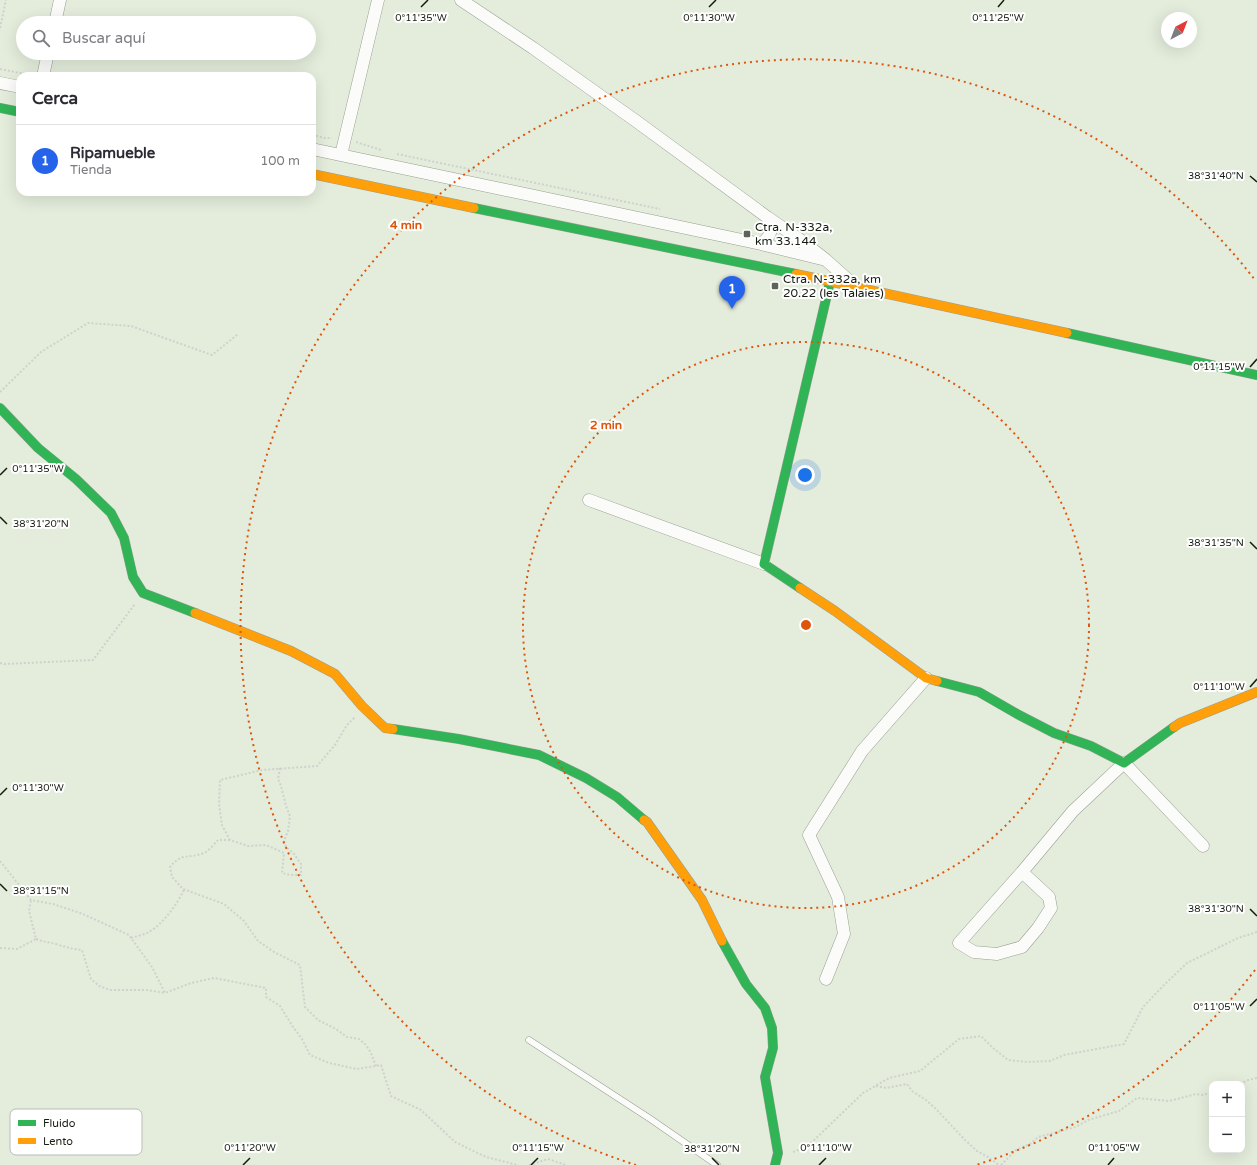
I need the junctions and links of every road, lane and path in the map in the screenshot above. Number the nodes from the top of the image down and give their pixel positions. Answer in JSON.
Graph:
{"nodes":[{"id":1,"x":6,"y":0,"type":"edge"},
{"id":2,"x":60,"y":0,"type":"edge"},
{"id":3,"x":378,"y":0,"type":"edge"},
{"id":4,"x":461,"y":0,"type":"edge"},
{"id":5,"x":57,"y":16,"type":"edge"},
{"id":6,"x":0,"y":28,"type":"edge"},
{"id":7,"x":46,"y":60,"type":"edge"},
{"id":8,"x":0,"y":69,"type":"edge"},
{"id":9,"x":16,"y":72,"type":"edge"},
{"id":10,"x":44,"y":72,"type":"edge"},
{"id":11,"x":0,"y":83,"type":"edge"},
{"id":12,"x":16,"y":86,"type":"edge"},
{"id":13,"x":0,"y":108,"type":"edge"},
{"id":14,"x":16,"y":111,"type":"edge"},
{"id":15,"x":316,"y":136,"type":"edge"},
{"id":16,"x":345,"y":140,"type":"junction"},
{"id":17,"x":316,"y":150,"type":"edge"},
{"id":18,"x":385,"y":151,"type":"dead end"},
{"id":19,"x":392,"y":153,"type":"dead end"},
{"id":20,"x":341,"y":155,"type":"junction"},
{"id":21,"x":316,"y":175,"type":"edge"},
{"id":22,"x":660,"y":209,"type":"dead end"},
{"id":23,"x":767,"y":217,"type":"junction"},
{"id":24,"x":761,"y":244,"type":"junction"},
{"id":25,"x":826,"y":260,"type":"junction"},
{"id":26,"x":830,"y":282,"type":"junction"},
{"id":27,"x":857,"y":287,"type":"junction"},
{"id":28,"x":238,"y":334,"type":"dead end"},
{"id":29,"x":1257,"y":375,"type":"edge"},
{"id":30,"x":0,"y":392,"type":"edge"},
{"id":31,"x":0,"y":408,"type":"edge"},
{"id":32,"x":589,"y":500,"type":"dead end"},
{"id":33,"x":764,"y":564,"type":"junction"},
{"id":34,"x":143,"y":593,"type":"junction"},
{"id":35,"x":0,"y":663,"type":"edge"},
{"id":36,"x":926,"y":678,"type":"junction"},
{"id":37,"x":1257,"y":692,"type":"edge"},
{"id":38,"x":364,"y":708,"type":"junction"},
{"id":39,"x":1124,"y":762,"type":"junction"},
{"id":40,"x":280,"y":768,"type":"dead end"},
{"id":41,"x":230,"y":840,"type":"junction"},
{"id":42,"x":1203,"y":846,"type":"dead end"},
{"id":43,"x":0,"y":861,"type":"edge"},
{"id":44,"x":1022,"y":872,"type":"junction"},
{"id":45,"x":184,"y":890,"type":"junction"},
{"id":46,"x":31,"y":900,"type":"junction"},
{"id":47,"x":1257,"y":932,"type":"edge"},
{"id":48,"x":131,"y":938,"type":"junction"},
{"id":49,"x":36,"y":939,"type":"junction"},
{"id":50,"x":0,"y":948,"type":"edge"},
{"id":51,"x":826,"y":979,"type":"dead end"},
{"id":52,"x":165,"y":993,"type":"junction"},
{"id":53,"x":529,"y":1040,"type":"dead end"},
{"id":54,"x":376,"y":1066,"type":"junction"},
{"id":55,"x":1257,"y":1078,"type":"edge"},
{"id":56,"x":1245,"y":1082,"type":"edge"},
{"id":57,"x":875,"y":1086,"type":"junction"},
{"id":58,"x":1209,"y":1093,"type":"edge"},
{"id":59,"x":778,"y":1153,"type":"junction"},
{"id":60,"x":517,"y":1165,"type":"edge"},
{"id":61,"x":529,"y":1165,"type":"edge"},
{"id":62,"x":566,"y":1165,"type":"edge"},
{"id":63,"x":717,"y":1165,"type":"edge"},
{"id":64,"x":775,"y":1165,"type":"edge"},
{"id":65,"x":1000,"y":1165,"type":"edge"}],
"edges":[{"from":1,"to":6,"type":"path"},
{"from":2,"to":5,"type":"street"},
{"from":3,"to":16,"type":"street"},
{"from":4,"to":23,"type":"street"},
{"from":7,"to":10,"type":"street"},
{"from":8,"to":9,"type":"path"},
{"from":11,"to":12,"type":"street"},
{"from":13,"to":14,"type":"street"},
{"from":15,"to":16,"type":"path"},
{"from":16,"to":18,"type":"path"},
{"from":16,"to":20,"type":"street"},
{"from":17,"to":20,"type":"street"},
{"from":19,"to":22,"type":"path"},
{"from":20,"to":24,"type":"street"},
{"from":21,"to":26,"type":"street"},
{"from":23,"to":24,"type":"street"},
{"from":23,"to":25,"type":"street"},
{"from":24,"to":25,"type":"street"},
{"from":25,"to":27,"type":"street"},
{"from":26,"to":27,"type":"street"},
{"from":26,"to":33,"type":"street"},
{"from":27,"to":29,"type":"street"},
{"from":28,"to":30,"type":"path"},
{"from":31,"to":34,"type":"street"},
{"from":32,"to":33,"type":"street"},
{"from":33,"to":36,"type":"street"},
{"from":34,"to":35,"type":"path"},
{"from":34,"to":38,"type":"street"},
{"from":36,"to":39,"type":"street"},
{"from":36,"to":51,"type":"street"},
{"from":37,"to":39,"type":"street"},
{"from":38,"to":41,"type":"path"},
{"from":38,"to":59,"type":"street"},
{"from":39,"to":42,"type":"street"},
{"from":39,"to":44,"type":"street"},
{"from":40,"to":41,"type":"path"},
{"from":41,"to":45,"type":"path"},
{"from":43,"to":46,"type":"path"},
{"from":44,"to":44,"type":"street"},
{"from":45,"to":48,"type":"path"},
{"from":45,"to":54,"type":"path"},
{"from":46,"to":48,"type":"path"},
{"from":46,"to":49,"type":"path"},
{"from":47,"to":57,"type":"path"},
{"from":48,"to":52,"type":"path"},
{"from":49,"to":50,"type":"path"},
{"from":49,"to":52,"type":"path"},
{"from":52,"to":54,"type":"path"},
{"from":53,"to":63,"type":"lane"},
{"from":54,"to":60,"type":"path"},
{"from":55,"to":56,"type":"path"},
{"from":57,"to":59,"type":"path"},
{"from":57,"to":65,"type":"path"},
{"from":58,"to":65,"type":"path"},
{"from":59,"to":64,"type":"street"},
{"from":61,"to":62,"type":"path"}]}
